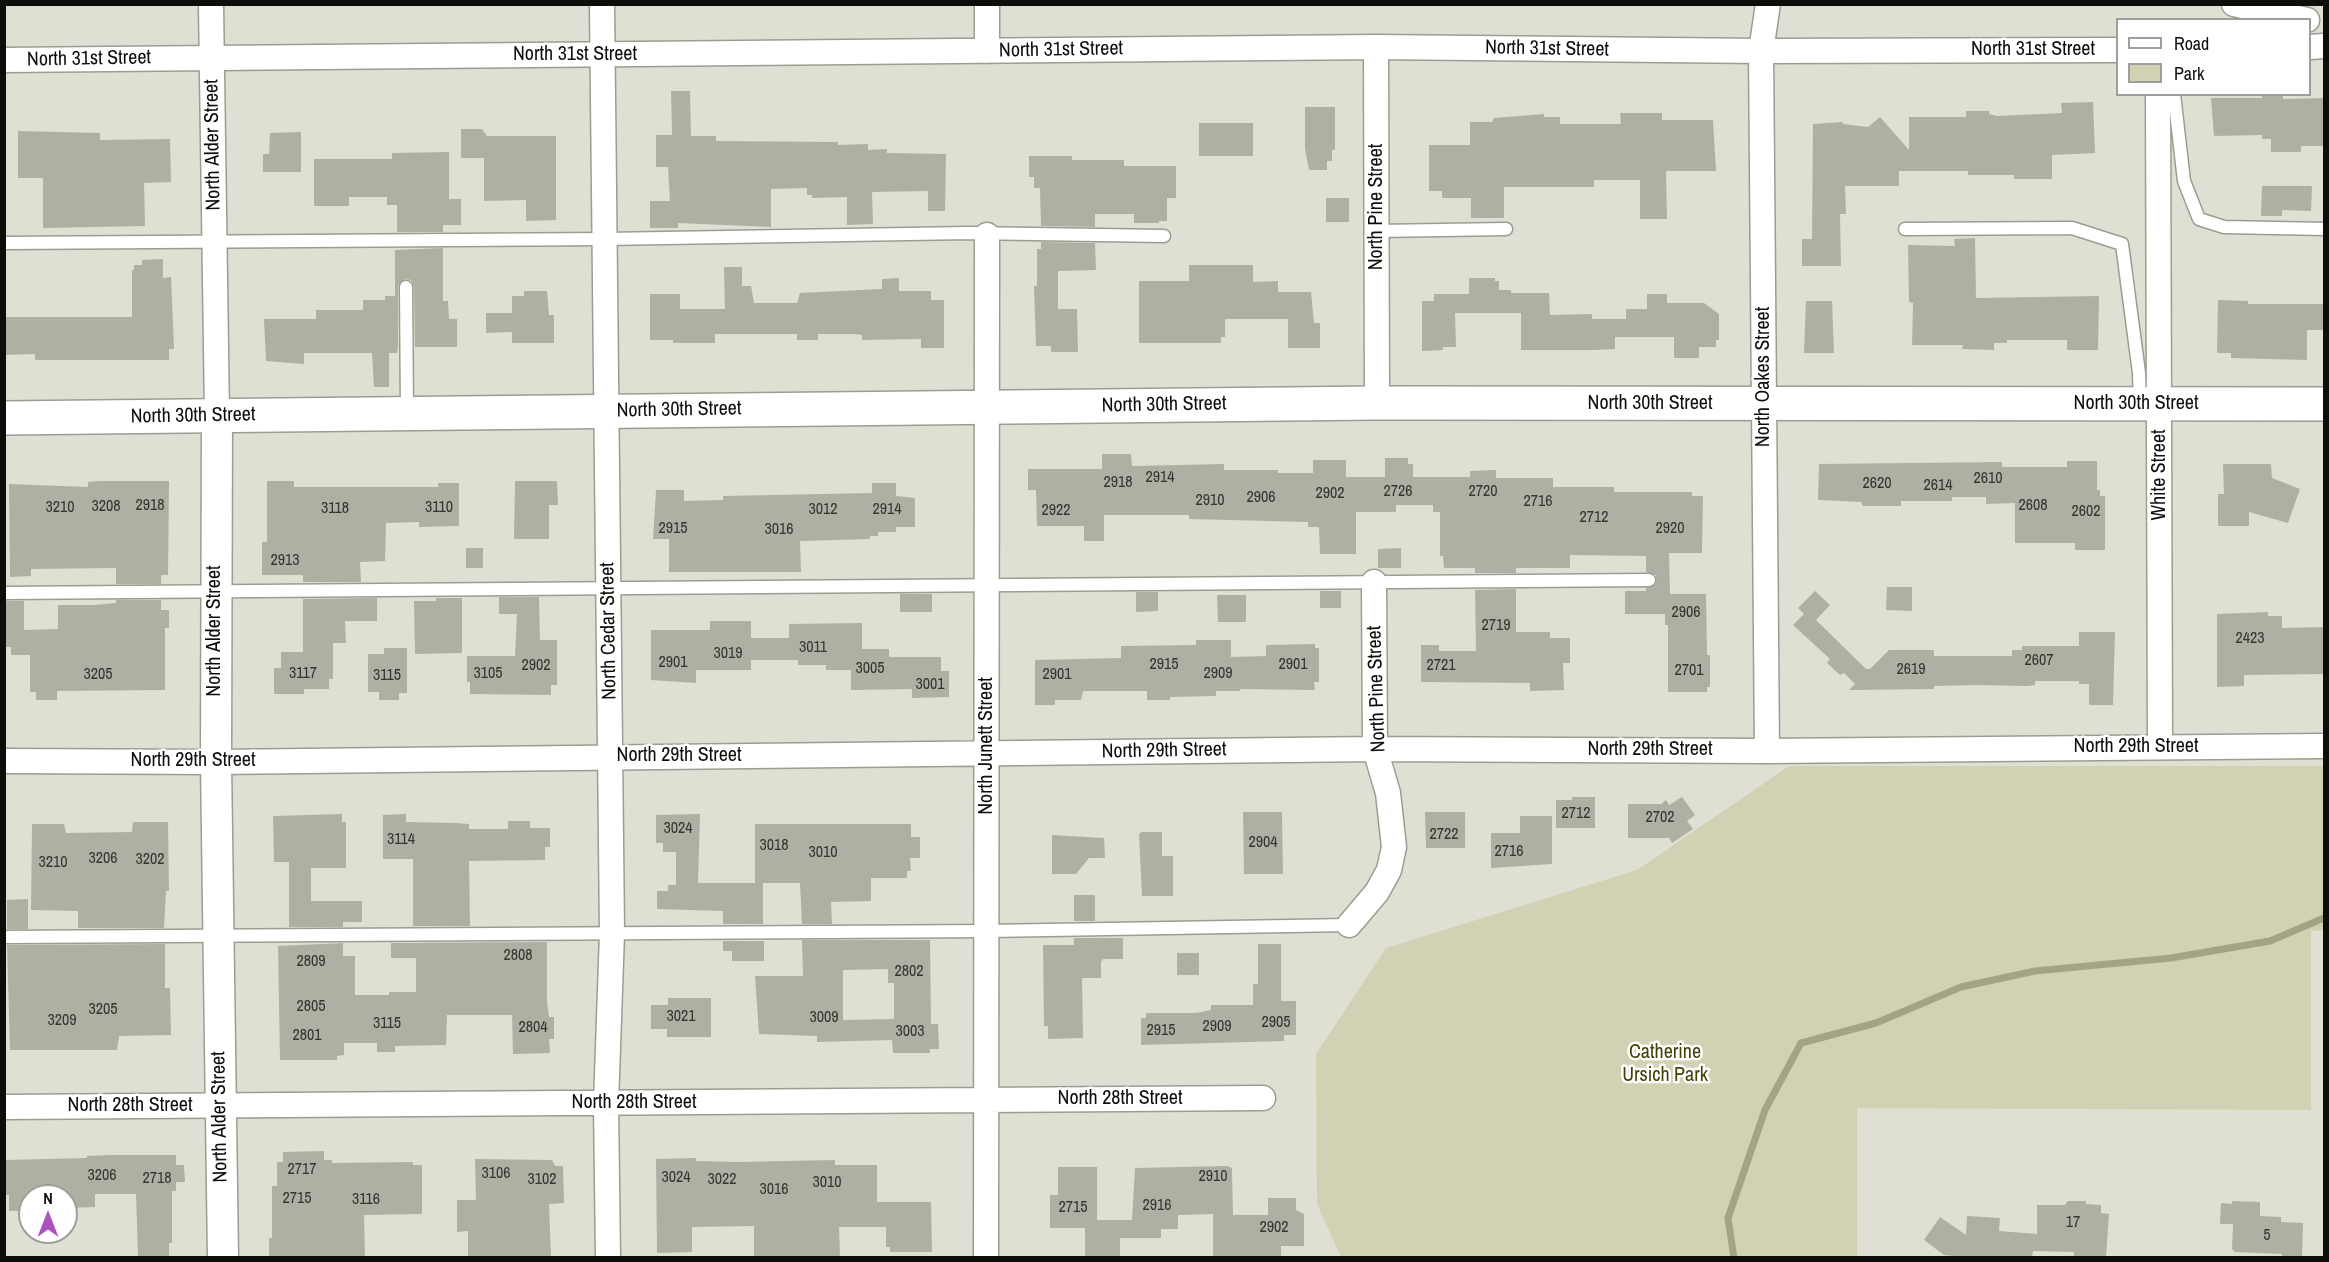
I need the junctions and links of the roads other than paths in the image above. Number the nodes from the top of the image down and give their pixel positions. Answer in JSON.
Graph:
{"nodes":[{"id":1,"x":211,"y":4,"type":"edge"},
{"id":2,"x":602,"y":4,"type":"edge"},
{"id":3,"x":987,"y":4,"type":"edge"},
{"id":4,"x":1768,"y":4,"type":"edge"},
{"id":5,"x":2234,"y":4,"type":"edge"},
{"id":6,"x":2299,"y":18,"type":"edge"},
{"id":7,"x":1376,"y":47,"type":"junction"},
{"id":8,"x":2116,"y":50,"type":"edge"},
{"id":9,"x":987,"y":51,"type":"junction"},
{"id":10,"x":1761,"y":51,"type":"junction"},
{"id":11,"x":603,"y":56,"type":"junction"},
{"id":12,"x":211,"y":58,"type":"junction"},
{"id":13,"x":4,"y":60,"type":"edge"},
{"id":14,"x":2158,"y":96,"type":"edge"},
{"id":15,"x":2174,"y":96,"type":"edge"},
{"id":16,"x":2325,"y":229,"type":"edge"},
{"id":17,"x":1506,"y":230,"type":"dead end"},
{"id":18,"x":1905,"y":230,"type":"dead end"},
{"id":19,"x":1377,"y":231,"type":"junction"},
{"id":20,"x":987,"y":235,"type":"junction"},
{"id":21,"x":1164,"y":236,"type":"dead end"},
{"id":22,"x":604,"y":239,"type":"junction"},
{"id":23,"x":214,"y":242,"type":"junction"},
{"id":24,"x":4,"y":243,"type":"edge"},
{"id":25,"x":406,"y":287,"type":"dead end"},
{"id":26,"x":1377,"y":403,"type":"junction"},
{"id":27,"x":1764,"y":404,"type":"junction"},
{"id":28,"x":2150,"y":404,"type":"junction"},
{"id":29,"x":2325,"y":404,"type":"edge"},
{"id":30,"x":987,"y":407,"type":"junction"},
{"id":31,"x":606,"y":411,"type":"junction"},
{"id":32,"x":407,"y":414,"type":"junction"},
{"id":33,"x":217,"y":416,"type":"junction"},
{"id":34,"x":4,"y":418,"type":"edge"},
{"id":35,"x":1649,"y":580,"type":"dead end"},
{"id":36,"x":1374,"y":582,"type":"junction"},
{"id":37,"x":987,"y":585,"type":"junction"},
{"id":38,"x":608,"y":588,"type":"junction"},
{"id":39,"x":215,"y":591,"type":"junction"},
{"id":40,"x":4,"y":593,"type":"edge"},
{"id":41,"x":2325,"y":746,"type":"edge"},
{"id":42,"x":2160,"y":747,"type":"junction"},
{"id":43,"x":1375,"y":749,"type":"junction"},
{"id":44,"x":1767,"y":750,"type":"junction"},
{"id":45,"x":987,"y":753,"type":"junction"},
{"id":46,"x":610,"y":756,"type":"junction"},
{"id":47,"x":4,"y":761,"type":"edge"},
{"id":48,"x":216,"y":762,"type":"junction"},
{"id":49,"x":1349,"y":925,"type":"joint"},
{"id":50,"x":988,"y":931,"type":"junction"},
{"id":51,"x":612,"y":933,"type":"junction"},
{"id":52,"x":218,"y":936,"type":"junction"},
{"id":53,"x":4,"y":937,"type":"edge"},
{"id":54,"x":1263,"y":1098,"type":"dead end"},
{"id":55,"x":987,"y":1100,"type":"junction"},
{"id":56,"x":606,"y":1104,"type":"junction"},
{"id":57,"x":220,"y":1106,"type":"junction"},
{"id":58,"x":4,"y":1107,"type":"edge"},
{"id":59,"x":223,"y":1257,"type":"edge"},
{"id":60,"x":608,"y":1257,"type":"edge"},
{"id":61,"x":986,"y":1257,"type":"edge"}],
"edges":[{"from":1,"to":12,"type":"street","name":"North Alder Street"},
{"from":2,"to":11,"type":"street","name":"North Cedar Street"},
{"from":3,"to":9,"type":"street"},
{"from":4,"to":10,"type":"street","name":"North Oakes Street"},
{"from":5,"to":6,"type":"street"},
{"from":7,"to":9,"type":"street","name":"North 31st Street"},
{"from":7,"to":10,"type":"street","name":"North 31st Street"},
{"from":7,"to":19,"type":"street","name":"North Pine Street"},
{"from":8,"to":10,"type":"street","name":"North 31st Street"},
{"from":9,"to":11,"type":"street","name":"North 31st Street"},
{"from":10,"to":27,"type":"street","name":"North Oakes Street"},
{"from":11,"to":12,"type":"street","name":"North 31st Street"},
{"from":11,"to":22,"type":"street","name":"North Cedar Street"},
{"from":12,"to":13,"type":"street","name":"North 31st Street"},
{"from":12,"to":23,"type":"street","name":"North Alder Street"},
{"from":14,"to":28,"type":"street","name":"White Street"},
{"from":15,"to":16,"type":"lane"},
{"from":17,"to":19,"type":"lane"},
{"from":18,"to":28,"type":"lane"},
{"from":19,"to":26,"type":"street","name":"North Pine Street"},
{"from":20,"to":21,"type":"lane"},
{"from":20,"to":22,"type":"lane"},
{"from":20,"to":30,"type":"street","name":"North Junett Street"},
{"from":22,"to":23,"type":"lane"},
{"from":22,"to":31,"type":"street","name":"North Cedar Street"},
{"from":23,"to":24,"type":"lane"},
{"from":23,"to":33,"type":"street","name":"North Alder Street"},
{"from":25,"to":32,"type":"lane"},
{"from":26,"to":27,"type":"main road","name":"North 30th Street"},
{"from":26,"to":30,"type":"main road","name":"North 30th Street"},
{"from":27,"to":28,"type":"main road","name":"North 30th Street"},
{"from":27,"to":44,"type":"street","name":"North Oakes Street"},
{"from":28,"to":29,"type":"main road","name":"North 30th Street"},
{"from":28,"to":42,"type":"street","name":"White Street"},
{"from":30,"to":31,"type":"main road","name":"North 30th Street"},
{"from":30,"to":37,"type":"street","name":"North Junett Street"},
{"from":31,"to":32,"type":"main road","name":"North 30th Street"},
{"from":31,"to":38,"type":"street","name":"North Cedar Street"},
{"from":32,"to":33,"type":"main road","name":"North 30th Street"},
{"from":33,"to":34,"type":"main road","name":"North 30th Street"},
{"from":33,"to":39,"type":"street","name":"North Alder Street"},
{"from":35,"to":36,"type":"lane"},
{"from":36,"to":37,"type":"lane"},
{"from":36,"to":43,"type":"street","name":"North Pine Street"},
{"from":37,"to":38,"type":"lane"},
{"from":37,"to":45,"type":"street","name":"North Junett Street"},
{"from":38,"to":39,"type":"lane"},
{"from":38,"to":46,"type":"street","name":"North Cedar Street"},
{"from":39,"to":40,"type":"lane"},
{"from":39,"to":48,"type":"street","name":"North Alder Street"},
{"from":41,"to":42,"type":"street","name":"North 29th Street"},
{"from":42,"to":44,"type":"street","name":"North 29th Street"},
{"from":43,"to":44,"type":"street","name":"North 29th Street"},
{"from":43,"to":45,"type":"street","name":"North 29th Street"},
{"from":43,"to":49,"type":"street","name":"North Pine Street"},
{"from":45,"to":46,"type":"street","name":"North 29th Street"},
{"from":45,"to":50,"type":"street","name":"North Junett Street"},
{"from":46,"to":48,"type":"street","name":"North 29th Street"},
{"from":46,"to":51,"type":"street","name":"North Cedar Street"},
{"from":47,"to":48,"type":"street","name":"North 29th Street"},
{"from":48,"to":52,"type":"street","name":"North Alder Street"},
{"from":49,"to":50,"type":"lane"},
{"from":50,"to":51,"type":"lane"},
{"from":50,"to":55,"type":"street","name":"North Junett Street"},
{"from":51,"to":52,"type":"lane"},
{"from":51,"to":56,"type":"street","name":"North Cedar Street"},
{"from":52,"to":53,"type":"lane"},
{"from":52,"to":57,"type":"street","name":"North Alder Street"},
{"from":54,"to":55,"type":"street","name":"North 28th Street"},
{"from":55,"to":56,"type":"street","name":"North 28th Street"},
{"from":55,"to":61,"type":"street","name":"North Junett Street"},
{"from":56,"to":57,"type":"street","name":"North 28th Street"},
{"from":56,"to":60,"type":"street","name":"North Cedar Street"},
{"from":57,"to":58,"type":"street","name":"North 28th Street"},
{"from":57,"to":59,"type":"street","name":"North Alder Street"}]}
